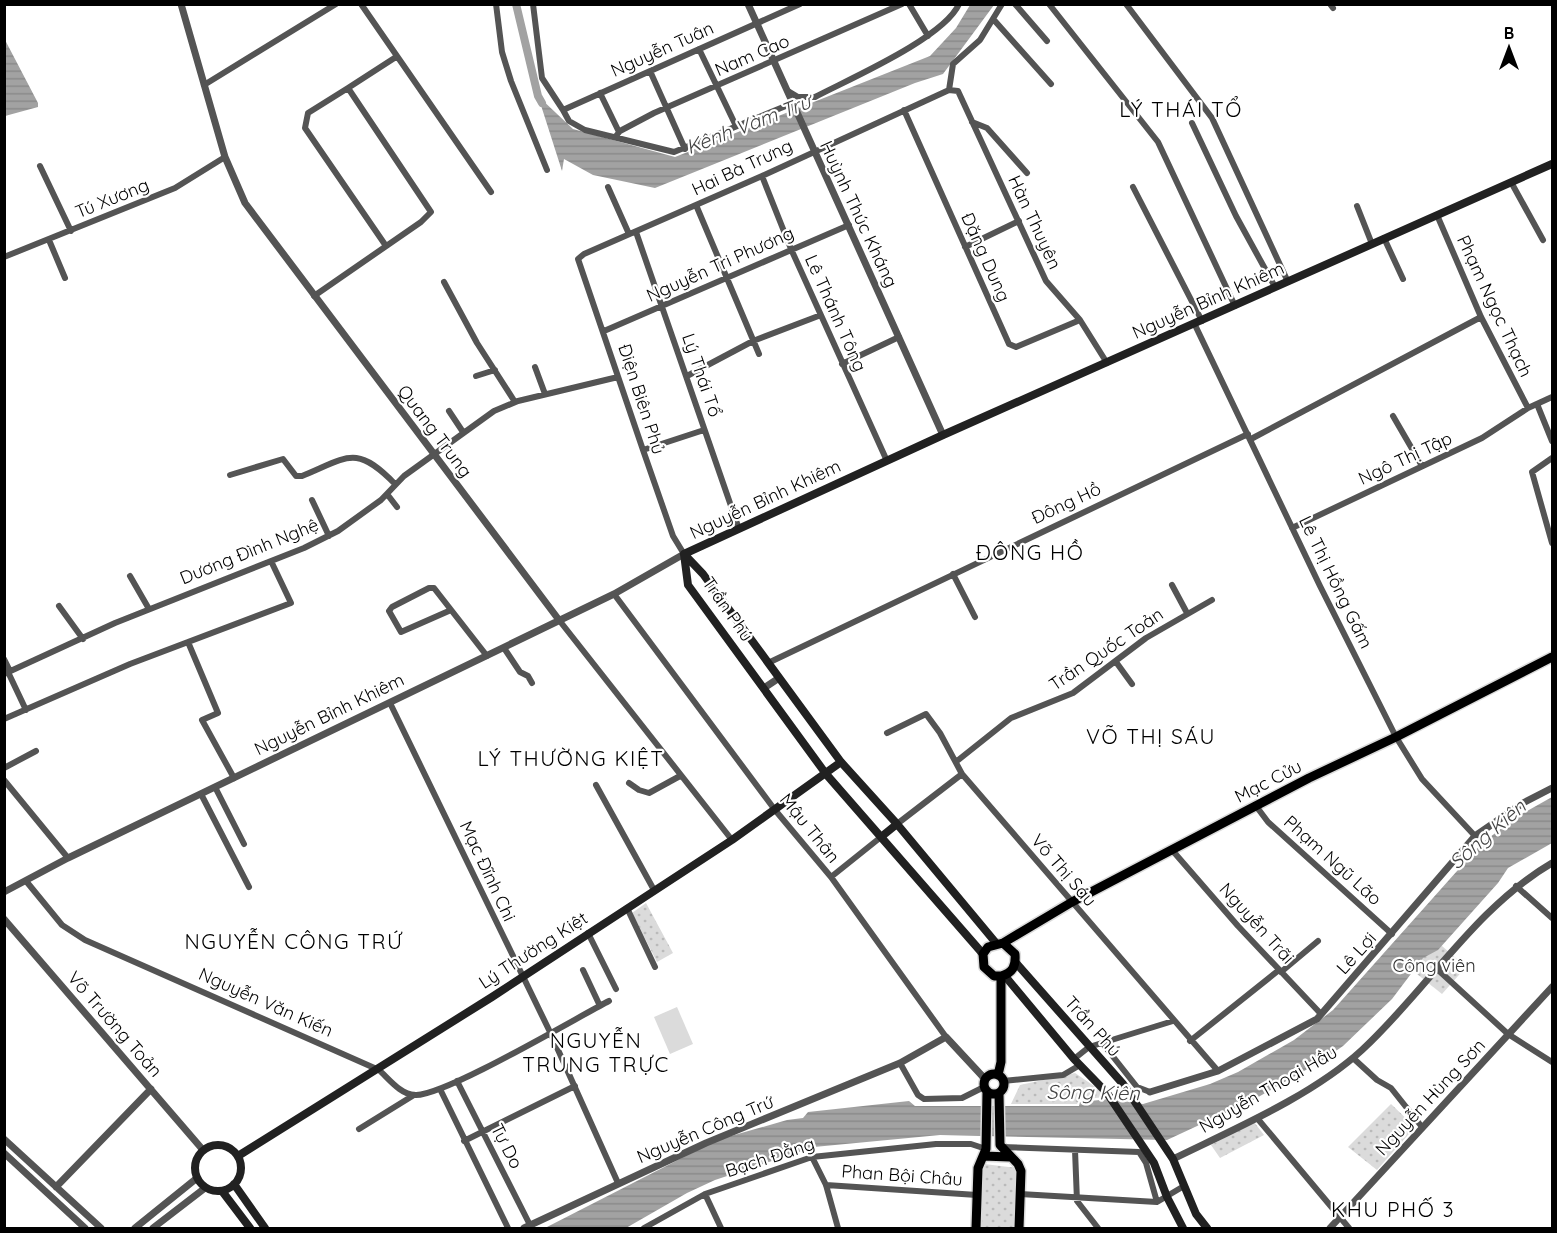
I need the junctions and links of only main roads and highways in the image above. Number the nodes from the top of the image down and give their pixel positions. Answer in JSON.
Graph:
{"nodes":[{"id":1,"x":1552,"y":164,"type":"edge"},
{"id":2,"x":684,"y":554,"type":"junction"},
{"id":3,"x":1552,"y":657,"type":"edge"},
{"id":4,"x":841,"y":762,"type":"junction"},
{"id":5,"x":825,"y":774,"type":"junction"},
{"id":6,"x":897,"y":824,"type":"junction"},
{"id":7,"x":881,"y":837,"type":"junction"},
{"id":8,"x":1000,"y":943,"type":"junction"},
{"id":9,"x":983,"y":954,"type":"junction"},
{"id":10,"x":1016,"y":963,"type":"junction"},
{"id":11,"x":1003,"y":976,"type":"junction"},
{"id":12,"x":1000,"y":1078,"type":"junction"},
{"id":13,"x":986,"y":1089,"type":"junction"},
{"id":14,"x":999,"y":1097,"type":"junction"},
{"id":15,"x":984,"y":1153,"type":"junction"},
{"id":16,"x":238,"y":1156,"type":"junction"},
{"id":17,"x":1011,"y":1157,"type":"junction"},
{"id":18,"x":234,"y":1184,"type":"junction"},
{"id":19,"x":222,"y":1191,"type":"junction"},
{"id":20,"x":247,"y":1227,"type":"edge"},
{"id":21,"x":265,"y":1228,"type":"edge"},
{"id":22,"x":976,"y":1228,"type":"edge"},
{"id":23,"x":1019,"y":1228,"type":"edge"},
{"id":24,"x":1183,"y":1228,"type":"edge"},
{"id":25,"x":1207,"y":1228,"type":"edge"}],
"edges":[{"from":1,"to":2,"type":"main road","name":"Nguyễn Bỉnh Khiêm"},
{"from":2,"to":4,"type":"main road","name":"Trần Phú"},
{"from":2,"to":5,"type":"main road","name":"Trần Phú"},
{"from":3,"to":8,"type":"main road","name":"Mạc Cửu"},
{"from":4,"to":5,"type":"main road","name":"Lý Thường Kiệt"},
{"from":4,"to":6,"type":"main road","name":"Trần Phú"},
{"from":5,"to":7,"type":"main road","name":"Trần Phú"},
{"from":5,"to":16,"type":"main road","name":"Lý Thường Kiệt"},
{"from":6,"to":7,"type":"main road"},
{"from":6,"to":8,"type":"main road","name":"Trần Phú"},
{"from":7,"to":9,"type":"main road","name":"Trần Phú"},
{"from":8,"to":9,"type":"main road"},
{"from":8,"to":10,"type":"main road","name":"Trần Phú"},
{"from":9,"to":11,"type":"main road","name":"Trần Phú"},
{"from":10,"to":11,"type":"main road"},
{"from":10,"to":25,"type":"main road","name":"Trần Phú"},
{"from":11,"to":12,"type":"main road"},
{"from":11,"to":24,"type":"main road","name":"Trần Phú"},
{"from":12,"to":13,"type":"main road"},
{"from":12,"to":14,"type":"main road"},
{"from":13,"to":14,"type":"main road"},
{"from":13,"to":15,"type":"main road"},
{"from":14,"to":17,"type":"main road"},
{"from":15,"to":17,"type":"main road"},
{"from":15,"to":22,"type":"main road"},
{"from":16,"to":18,"type":"main road"},
{"from":16,"to":19,"type":"main road"},
{"from":17,"to":23,"type":"main road"},
{"from":18,"to":19,"type":"main road"},
{"from":18,"to":21,"type":"main road"},
{"from":19,"to":20,"type":"main road"}]}
